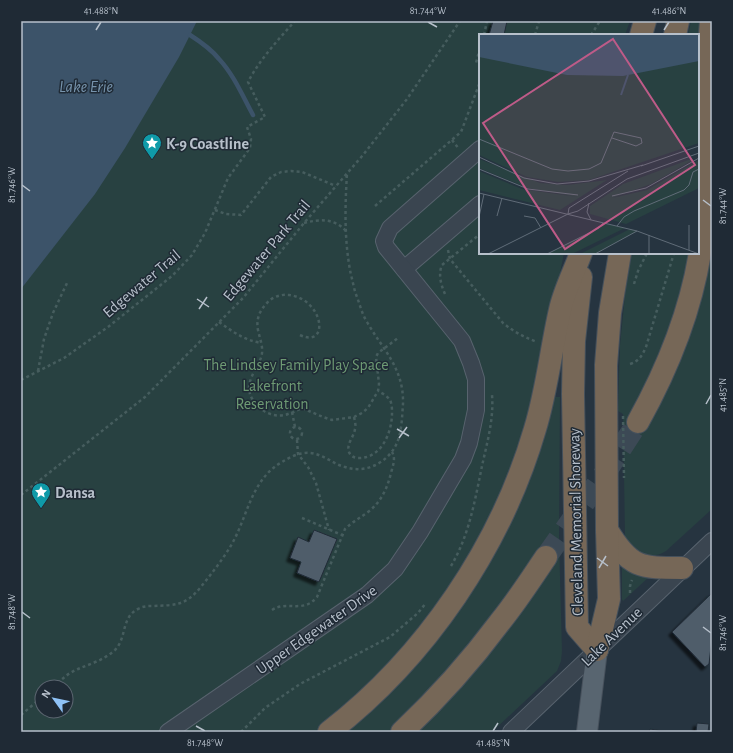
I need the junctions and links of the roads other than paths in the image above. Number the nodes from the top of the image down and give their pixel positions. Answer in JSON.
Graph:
{"nodes":[{"id":1,"x":645,"y":21,"type":"edge"},
{"id":2,"x":678,"y":21,"type":"edge"},
{"id":3,"x":711,"y":21,"type":"edge"},
{"id":4,"x":641,"y":34,"type":"edge"},
{"id":5,"x":674,"y":34,"type":"edge"},
{"id":6,"x":479,"y":150,"type":"edge"},
{"id":7,"x":479,"y":205,"type":"edge"},
{"id":8,"x":581,"y":254,"type":"edge"},
{"id":9,"x":586,"y":254,"type":"edge"},
{"id":10,"x":620,"y":254,"type":"edge"},
{"id":11,"x":404,"y":269,"type":"junction"},
{"id":12,"x":628,"y":417,"type":"tunnel mouth"},
{"id":13,"x":607,"y":530,"type":"junction"},
{"id":14,"x":712,"y":541,"type":"edge"},
{"id":15,"x":546,"y":557,"type":"tunnel mouth"},
{"id":16,"x":682,"y":568,"type":"junction"},
{"id":17,"x":597,"y":650,"type":"junction"},
{"id":18,"x":168,"y":732,"type":"edge"},
{"id":19,"x":329,"y":732,"type":"edge"},
{"id":20,"x":402,"y":732,"type":"edge"},
{"id":21,"x":511,"y":732,"type":"edge"},
{"id":22,"x":587,"y":732,"type":"edge"}],
"edges":[{"from":1,"to":4,"type":"highway"},
{"from":2,"to":5,"type":"highway"},
{"from":3,"to":12,"type":"highway"},
{"from":6,"to":11,"type":"street","name":"Upper Edgewater Drive"},
{"from":7,"to":11,"type":"street"},
{"from":8,"to":19,"type":"highway"},
{"from":9,"to":17,"type":"highway","name":"Cleveland Memorial Shoreway"},
{"from":10,"to":13,"type":"highway","name":"Cleveland Memorial Shoreway"},
{"from":11,"to":18,"type":"street","name":"Upper Edgewater Drive"},
{"from":13,"to":16,"type":"highway"},
{"from":13,"to":17,"type":"highway","name":"Cleveland Memorial Shoreway"},
{"from":14,"to":16,"type":"street","name":"Lake Avenue"},
{"from":15,"to":20,"type":"highway"},
{"from":16,"to":17,"type":"street","name":"Lake Avenue"},
{"from":17,"to":21,"type":"street","name":"Lake Avenue"},
{"from":17,"to":22,"type":"main road"}]}
